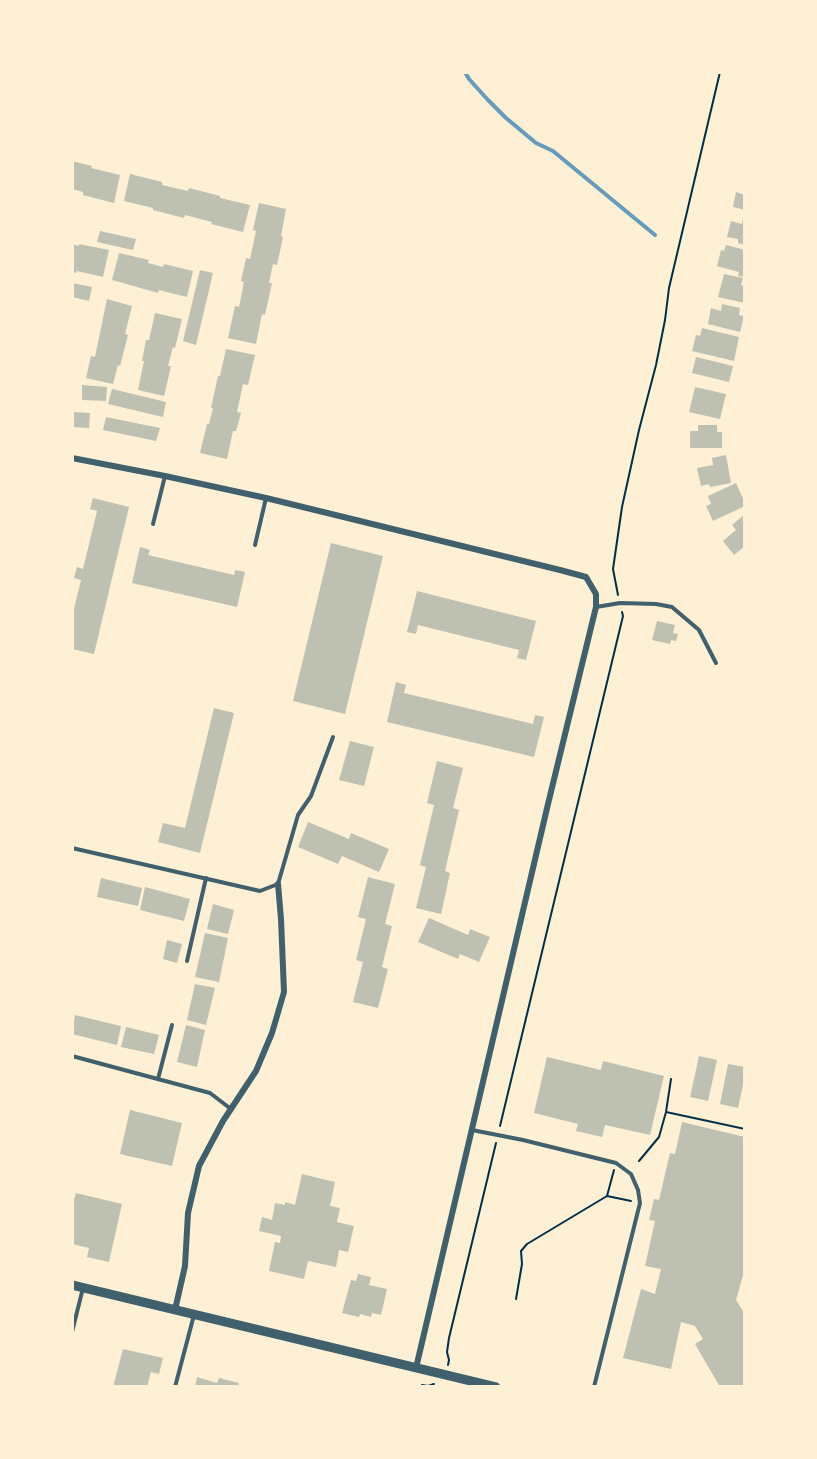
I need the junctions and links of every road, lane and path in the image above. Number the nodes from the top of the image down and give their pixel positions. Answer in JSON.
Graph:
{"nodes":[{"id":1,"x":720,"y":72,"type":"edge"},
{"id":2,"x":72,"y":458,"type":"edge"},
{"id":3,"x":165,"y":476,"type":"junction"},
{"id":4,"x":266,"y":498,"type":"junction"},
{"id":5,"x":153,"y":524,"type":"dead end"},
{"id":6,"x":255,"y":545,"type":"dead end"},
{"id":7,"x":620,"y":603,"type":"junction"},
{"id":8,"x":596,"y":608,"type":"junction"},
{"id":9,"x":716,"y":663,"type":"dead end"},
{"id":10,"x":333,"y":737,"type":"dead end"},
{"id":11,"x":72,"y":848,"type":"edge"},
{"id":12,"x":206,"y":878,"type":"junction"},
{"id":13,"x":278,"y":884,"type":"junction"},
{"id":14,"x":187,"y":961,"type":"dead end"},
{"id":15,"x":172,"y":1025,"type":"dead end"},
{"id":16,"x":72,"y":1056,"type":"edge"},
{"id":17,"x":158,"y":1079,"type":"junction"},
{"id":18,"x":670,"y":1079,"type":"dead end"},
{"id":19,"x":231,"y":1108,"type":"junction"},
{"id":20,"x":666,"y":1112,"type":"junction"},
{"id":21,"x":499,"y":1129,"type":"dead end"},
{"id":22,"x":745,"y":1129,"type":"edge"},
{"id":23,"x":471,"y":1130,"type":"junction"},
{"id":24,"x":495,"y":1148,"type":"dead end"},
{"id":25,"x":639,"y":1161,"type":"dead end"},
{"id":26,"x":640,"y":1203,"type":"junction"},
{"id":27,"x":72,"y":1285,"type":"edge"},
{"id":28,"x":84,"y":1288,"type":"junction"},
{"id":29,"x":516,"y":1299,"type":"dead end"},
{"id":30,"x":175,"y":1310,"type":"junction"},
{"id":31,"x":195,"y":1314,"type":"junction"},
{"id":32,"x":72,"y":1332,"type":"edge"},
{"id":33,"x":449,"y":1360,"type":"dead end"},
{"id":34,"x":416,"y":1368,"type":"junction"},
{"id":35,"x":442,"y":1386,"type":"edge"},
{"id":36,"x":175,"y":1387,"type":"edge"},
{"id":37,"x":421,"y":1387,"type":"edge"},
{"id":38,"x":496,"y":1387,"type":"edge"},
{"id":39,"x":594,"y":1387,"type":"edge"}],
"edges":[{"from":1,"to":7,"type":"path"},
{"from":2,"to":3,"type":"street"},
{"from":3,"to":4,"type":"street"},
{"from":3,"to":5,"type":"lane"},
{"from":4,"to":6,"type":"lane"},
{"from":4,"to":8,"type":"street"},
{"from":7,"to":8,"type":"lane"},
{"from":7,"to":9,"type":"lane"},
{"from":7,"to":21,"type":"path"},
{"from":8,"to":23,"type":"street"},
{"from":10,"to":13,"type":"lane"},
{"from":11,"to":12,"type":"lane"},
{"from":12,"to":13,"type":"lane"},
{"from":12,"to":14,"type":"lane"},
{"from":13,"to":19,"type":"street"},
{"from":15,"to":17,"type":"lane"},
{"from":16,"to":17,"type":"lane"},
{"from":17,"to":19,"type":"lane"},
{"from":18,"to":20,"type":"path"},
{"from":19,"to":30,"type":"street"},
{"from":20,"to":22,"type":"path"},
{"from":20,"to":25,"type":"path"},
{"from":23,"to":26,"type":"lane"},
{"from":23,"to":34,"type":"street"},
{"from":24,"to":33,"type":"path"},
{"from":26,"to":29,"type":"path"},
{"from":26,"to":39,"type":"lane"},
{"from":27,"to":28,"type":"street"},
{"from":28,"to":30,"type":"street"},
{"from":28,"to":32,"type":"lane"},
{"from":30,"to":31,"type":"street"},
{"from":31,"to":34,"type":"street"},
{"from":31,"to":36,"type":"lane"},
{"from":34,"to":38,"type":"street"},
{"from":35,"to":37,"type":"path"}]}
